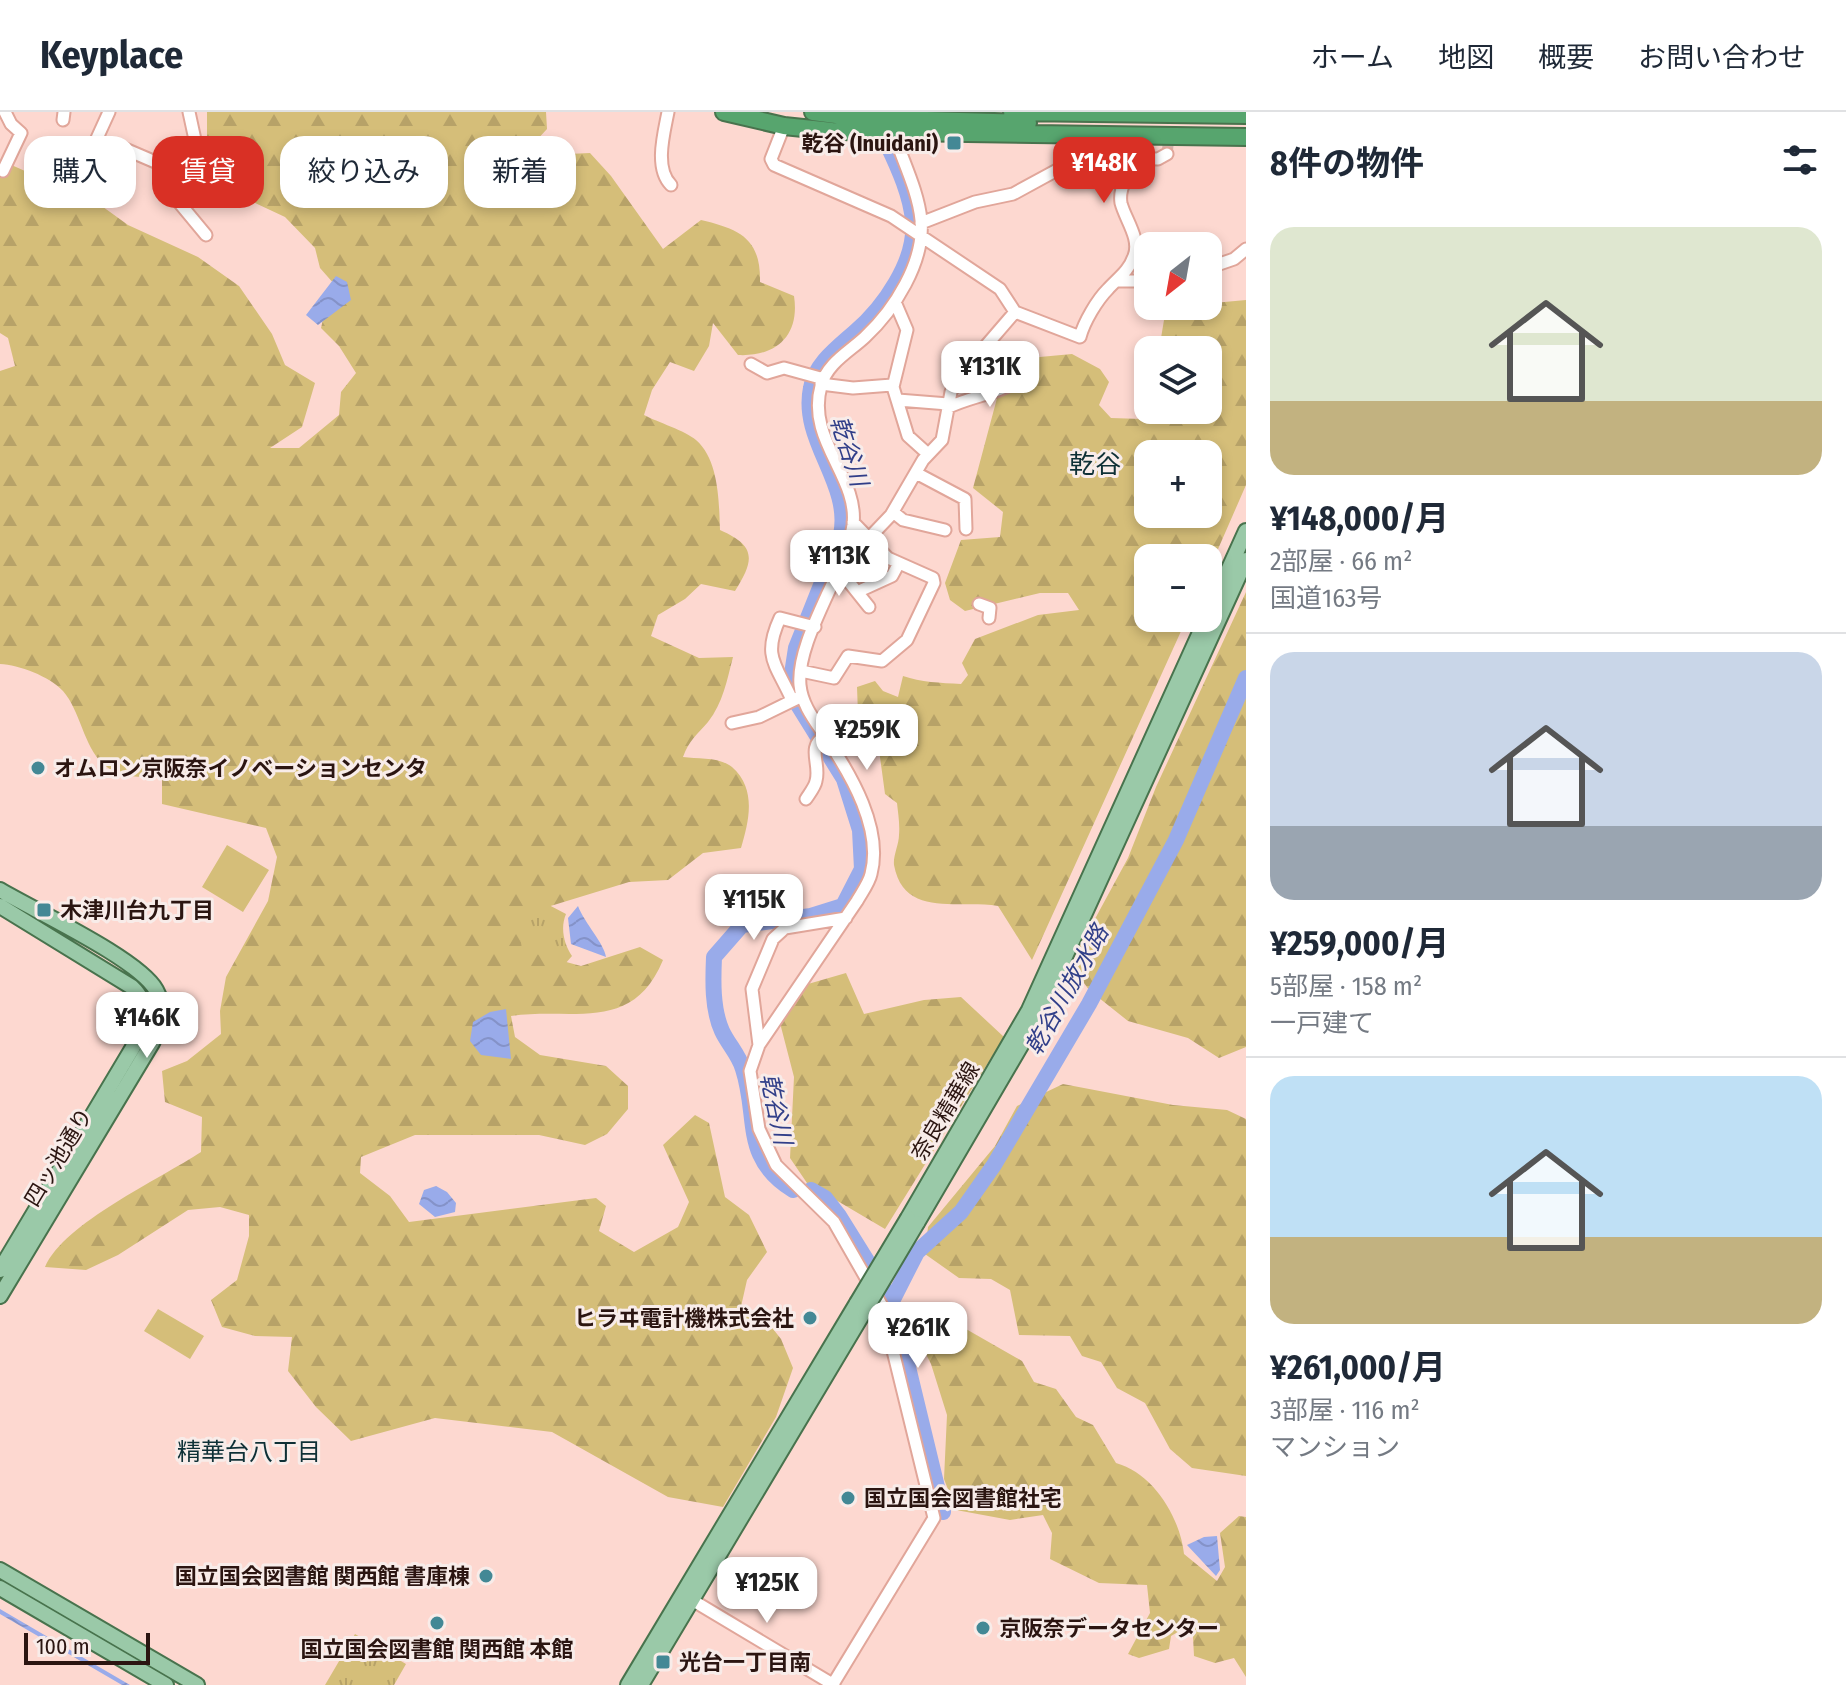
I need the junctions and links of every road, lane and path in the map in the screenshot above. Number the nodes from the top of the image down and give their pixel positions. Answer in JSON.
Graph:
{"nodes":[{"id":1,"x":5,"y":112,"type":"edge"},
{"id":2,"x":109,"y":112,"type":"edge"},
{"id":3,"x":189,"y":112,"type":"edge"},
{"id":4,"x":668,"y":112,"type":"edge"},
{"id":5,"x":724,"y":112,"type":"edge"},
{"id":6,"x":813,"y":112,"type":"edge"},
{"id":7,"x":980,"y":112,"type":"edge"},
{"id":8,"x":1010,"y":112,"type":"edge"},
{"id":9,"x":1046,"y":112,"type":"edge"},
{"id":10,"x":1109,"y":113,"type":"edge"},
{"id":11,"x":1246,"y":115,"type":"edge"},
{"id":12,"x":926,"y":119,"type":"junction"},
{"id":13,"x":890,"y":120,"type":"edge"},
{"id":14,"x":784,"y":126,"type":"junction"},
{"id":15,"x":1246,"y":128,"type":"edge"},
{"id":16,"x":1220,"y":132,"type":"junction"},
{"id":17,"x":1111,"y":135,"type":"junction"},
{"id":18,"x":194,"y":136,"type":"edge"},
{"id":19,"x":1246,"y":137,"type":"edge"},
{"id":20,"x":1246,"y":147,"type":"edge"},
{"id":21,"x":1167,"y":154,"type":"dead end"},
{"id":22,"x":1132,"y":156,"type":"junction"},
{"id":23,"x":152,"y":162,"type":"edge"},
{"id":24,"x":3,"y":171,"type":"dead end"},
{"id":25,"x":671,"y":185,"type":"dead end"},
{"id":26,"x":184,"y":208,"type":"edge"},
{"id":27,"x":921,"y":228,"type":"junction"},
{"id":28,"x":206,"y":235,"type":"dead end"},
{"id":29,"x":1246,"y":249,"type":"edge"},
{"id":30,"x":1222,"y":263,"type":"edge"},
{"id":31,"x":1119,"y":281,"type":"junction"},
{"id":32,"x":1134,"y":281,"type":"edge"},
{"id":33,"x":895,"y":302,"type":"junction"},
{"id":34,"x":1015,"y":312,"type":"junction"},
{"id":35,"x":751,"y":364,"type":"dead end"},
{"id":36,"x":819,"y":378,"type":"junction"},
{"id":37,"x":1015,"y":382,"type":"dead end"},
{"id":38,"x":892,"y":385,"type":"junction"},
{"id":39,"x":898,"y":400,"type":"junction"},
{"id":40,"x":948,"y":406,"type":"junction"},
{"id":41,"x":928,"y":454,"type":"junction"},
{"id":42,"x":916,"y":473,"type":"junction"},
{"id":43,"x":893,"y":512,"type":"junction"},
{"id":44,"x":853,"y":522,"type":"junction"},
{"id":45,"x":966,"y":529,"type":"dead end"},
{"id":46,"x":945,"y":530,"type":"dead end"},
{"id":47,"x":1246,"y":531,"type":"edge"},
{"id":48,"x":870,"y":537,"type":"junction"},
{"id":49,"x":1246,"y":560,"type":"edge"},
{"id":50,"x":899,"y":563,"type":"junction"},
{"id":51,"x":837,"y":567,"type":"junction"},
{"id":52,"x":857,"y":592,"type":"junction"},
{"id":53,"x":979,"y":604,"type":"dead end"},
{"id":54,"x":869,"y":607,"type":"dead end"},
{"id":55,"x":989,"y":618,"type":"dead end"},
{"id":56,"x":810,"y":625,"type":"junction"},
{"id":57,"x":801,"y":671,"type":"junction"},
{"id":58,"x":797,"y":698,"type":"junction"},
{"id":59,"x":732,"y":723,"type":"dead end"},
{"id":60,"x":822,"y":738,"type":"junction"},
{"id":61,"x":806,"y":799,"type":"dead end"},
{"id":62,"x":0,"y":890,"type":"edge"},
{"id":63,"x":0,"y":906,"type":"edge"},
{"id":64,"x":846,"y":918,"type":"junction"},
{"id":65,"x":759,"y":1045,"type":"junction"},
{"id":66,"x":912,"y":1220,"type":"junction"},
{"id":67,"x":10,"y":1255,"type":"edge"},
{"id":68,"x":0,"y":1270,"type":"edge"},
{"id":69,"x":0,"y":1296,"type":"edge"},
{"id":70,"x":0,"y":1570,"type":"edge"},
{"id":71,"x":0,"y":1588,"type":"edge"},
{"id":72,"x":687,"y":1597,"type":"junction"},
{"id":73,"x":166,"y":1685,"type":"edge"},
{"id":74,"x":197,"y":1685,"type":"edge"},
{"id":75,"x":628,"y":1685,"type":"edge"},
{"id":76,"x":641,"y":1685,"type":"edge"},
{"id":77,"x":833,"y":1685,"type":"edge"}],
"edges":[{"from":1,"to":24,"type":"street"},
{"from":2,"to":23,"type":"street"},
{"from":3,"to":18,"type":"street"},
{"from":4,"to":25,"type":"street"},
{"from":5,"to":14,"type":"highway"},
{"from":6,"to":13,"type":"highway"},
{"from":7,"to":12,"type":"highway"},
{"from":8,"to":9,"type":"highway"},
{"from":9,"to":10,"type":"highway"},
{"from":10,"to":11,"type":"highway"},
{"from":12,"to":13,"type":"highway"},
{"from":12,"to":16,"type":"highway"},
{"from":13,"to":14,"type":"highway"},
{"from":13,"to":17,"type":"highway"},
{"from":13,"to":27,"type":"street"},
{"from":14,"to":27,"type":"street"},
{"from":15,"to":16,"type":"highway"},
{"from":16,"to":17,"type":"highway"},
{"from":16,"to":19,"type":"highway"},
{"from":17,"to":20,"type":"highway"},
{"from":21,"to":22,"type":"street"},
{"from":22,"to":27,"type":"street"},
{"from":22,"to":31,"type":"street"},
{"from":26,"to":28,"type":"street"},
{"from":27,"to":33,"type":"street"},
{"from":27,"to":34,"type":"street"},
{"from":29,"to":30,"type":"street"},
{"from":31,"to":32,"type":"street"},
{"from":31,"to":34,"type":"street"},
{"from":33,"to":36,"type":"street"},
{"from":33,"to":38,"type":"street"},
{"from":34,"to":40,"type":"street"},
{"from":35,"to":36,"type":"street"},
{"from":36,"to":38,"type":"street"},
{"from":36,"to":44,"type":"street"},
{"from":37,"to":40,"type":"street"},
{"from":38,"to":39,"type":"street"},
{"from":39,"to":40,"type":"street"},
{"from":39,"to":41,"type":"street"},
{"from":40,"to":41,"type":"street"},
{"from":41,"to":42,"type":"street"},
{"from":42,"to":43,"type":"street"},
{"from":42,"to":45,"type":"street"},
{"from":43,"to":46,"type":"street"},
{"from":43,"to":48,"type":"street"},
{"from":44,"to":48,"type":"street"},
{"from":44,"to":51,"type":"street"},
{"from":47,"to":66,"type":"main road","name":"奈良精華線"},
{"from":48,"to":50,"type":"street"},
{"from":49,"to":66,"type":"main road","name":"奈良精華線"},
{"from":50,"to":52,"type":"street"},
{"from":50,"to":57,"type":"street"},
{"from":51,"to":52,"type":"street"},
{"from":51,"to":56,"type":"street"},
{"from":52,"to":54,"type":"street"},
{"from":53,"to":55,"type":"street"},
{"from":56,"to":57,"type":"street"},
{"from":56,"to":58,"type":"street"},
{"from":57,"to":58,"type":"street"},
{"from":58,"to":59,"type":"street"},
{"from":58,"to":60,"type":"street"},
{"from":60,"to":61,"type":"street"},
{"from":60,"to":64,"type":"street"},
{"from":62,"to":67,"type":"main road","name":"四ッ池通り"},
{"from":63,"to":67,"type":"main road","name":"四ッ池通り"},
{"from":64,"to":65,"type":"street"},
{"from":64,"to":65,"type":"street"},
{"from":65,"to":77,"type":"street"},
{"from":66,"to":72,"type":"main road","name":"奈良精華線","bridge":true},
{"from":67,"to":68,"type":"main road","name":"四ッ池通り"},
{"from":67,"to":69,"type":"main road","name":"四ッ池通り"},
{"from":70,"to":74,"type":"main road"},
{"from":71,"to":73,"type":"main road"},
{"from":72,"to":75,"type":"main road","name":"奈良精華線"},
{"from":72,"to":76,"type":"main road","name":"奈良精華線"},
{"from":72,"to":77,"type":"street"}]}
